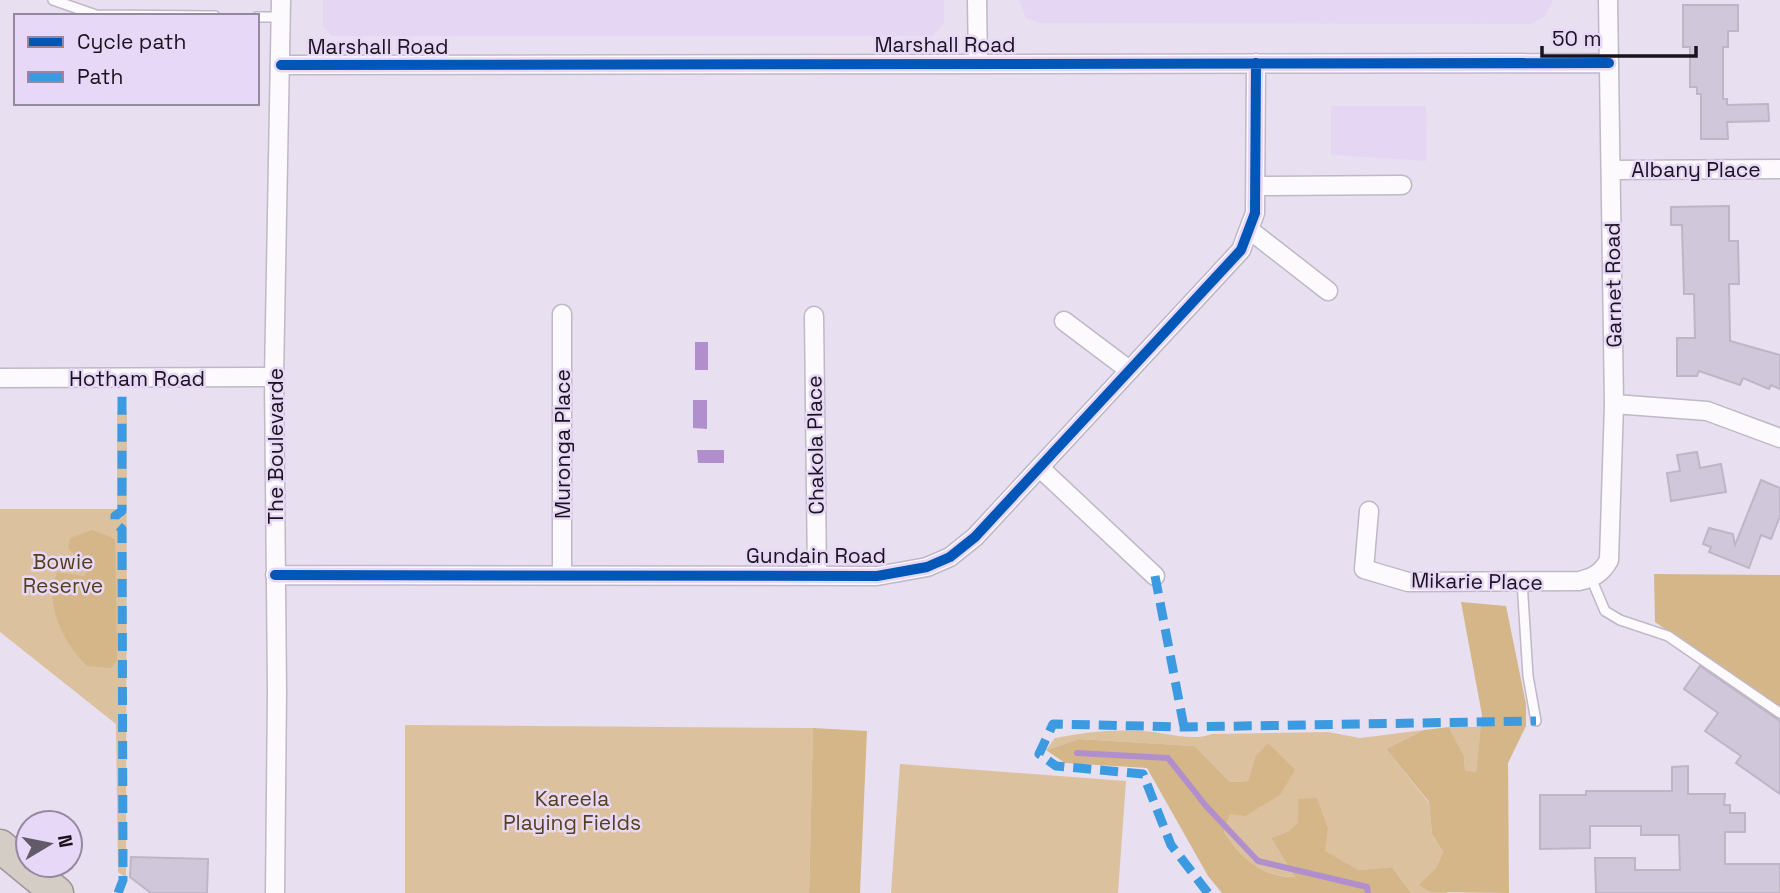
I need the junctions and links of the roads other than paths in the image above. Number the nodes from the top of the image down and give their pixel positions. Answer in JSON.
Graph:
{"nodes":[{"id":1,"x":52,"y":0,"type":"edge"},
{"id":2,"x":977,"y":0,"type":"edge"},
{"id":3,"x":1608,"y":0,"type":"edge"},
{"id":4,"x":281,"y":9,"type":"edge"},
{"id":5,"x":93,"y":14,"type":"edge"},
{"id":6,"x":259,"y":16,"type":"edge"},
{"id":7,"x":978,"y":63,"type":"junction"},
{"id":8,"x":1256,"y":63,"type":"junction"},
{"id":9,"x":1608,"y":63,"type":"junction"},
{"id":10,"x":281,"y":65,"type":"junction"},
{"id":11,"x":1780,"y":169,"type":"edge"},
{"id":12,"x":1611,"y":170,"type":"junction"},
{"id":13,"x":1402,"y":185,"type":"dead end"},
{"id":14,"x":1257,"y":186,"type":"junction"},
{"id":15,"x":1251,"y":231,"type":"junction"},
{"id":16,"x":1328,"y":291,"type":"dead end"},
{"id":17,"x":562,"y":314,"type":"dead end"},
{"id":18,"x":814,"y":316,"type":"dead end"},
{"id":19,"x":1064,"y":321,"type":"dead end"},
{"id":20,"x":1129,"y":370,"type":"junction"},
{"id":21,"x":274,"y":377,"type":"junction"},
{"id":22,"x":0,"y":378,"type":"edge"},
{"id":23,"x":1614,"y":404,"type":"junction"},
{"id":24,"x":1780,"y":438,"type":"edge"},
{"id":25,"x":1040,"y":468,"type":"junction"},
{"id":26,"x":1369,"y":512,"type":"dead end"},
{"id":27,"x":562,"y":573,"type":"junction"},
{"id":28,"x":1597,"y":574,"type":"junction"},
{"id":29,"x":275,"y":575,"type":"junction"},
{"id":30,"x":817,"y":575,"type":"junction"},
{"id":31,"x":1155,"y":576,"type":"dead end"},
{"id":32,"x":1522,"y":581,"type":"junction"},
{"id":33,"x":1780,"y":713,"type":"edge"},
{"id":34,"x":1536,"y":721,"type":"dead end"},
{"id":35,"x":0,"y":846,"type":"edge"},
{"id":36,"x":57,"y":893,"type":"edge"},
{"id":37,"x":275,"y":893,"type":"edge"}],
"edges":[{"from":1,"to":5,"type":"lane"},
{"from":2,"to":7,"type":"street"},
{"from":3,"to":9,"type":"street","name":"Garnet Road"},
{"from":4,"to":6,"type":"lane"},
{"from":4,"to":10,"type":"street","name":"The Boulevarde"},
{"from":7,"to":8,"type":"street","name":"Marshall Road"},
{"from":7,"to":10,"type":"street","name":"Marshall Road"},
{"from":8,"to":9,"type":"street","name":"Marshall Road"},
{"from":8,"to":14,"type":"street","name":"Gundain Road"},
{"from":9,"to":12,"type":"street","name":"Garnet Road"},
{"from":10,"to":21,"type":"street","name":"The Boulevarde"},
{"from":11,"to":12,"type":"street","name":"Albany Place"},
{"from":12,"to":23,"type":"street","name":"Garnet Road"},
{"from":13,"to":14,"type":"street"},
{"from":14,"to":15,"type":"street","name":"Gundain Road"},
{"from":15,"to":16,"type":"street"},
{"from":15,"to":20,"type":"street","name":"Gundain Road"},
{"from":17,"to":27,"type":"street","name":"Muronga Place"},
{"from":18,"to":30,"type":"street","name":"Chakola Place"},
{"from":19,"to":20,"type":"street"},
{"from":20,"to":25,"type":"street","name":"Gundain Road"},
{"from":21,"to":22,"type":"street","name":"Hotham Road"},
{"from":21,"to":29,"type":"street","name":"The Boulevarde"},
{"from":23,"to":24,"type":"street"},
{"from":23,"to":28,"type":"street","name":"Garnet Road"},
{"from":25,"to":30,"type":"street","name":"Gundain Road"},
{"from":25,"to":31,"type":"street"},
{"from":26,"to":32,"type":"street","name":"Mikarie Place"},
{"from":27,"to":29,"type":"street","name":"Gundain Road"},
{"from":27,"to":30,"type":"street","name":"Gundain Road"},
{"from":28,"to":32,"type":"street","name":"Mikarie Place"},
{"from":28,"to":33,"type":"lane"},
{"from":29,"to":37,"type":"street","name":"The Boulevarde"},
{"from":32,"to":34,"type":"lane"},
{"from":35,"to":36,"type":"highway"}]}
